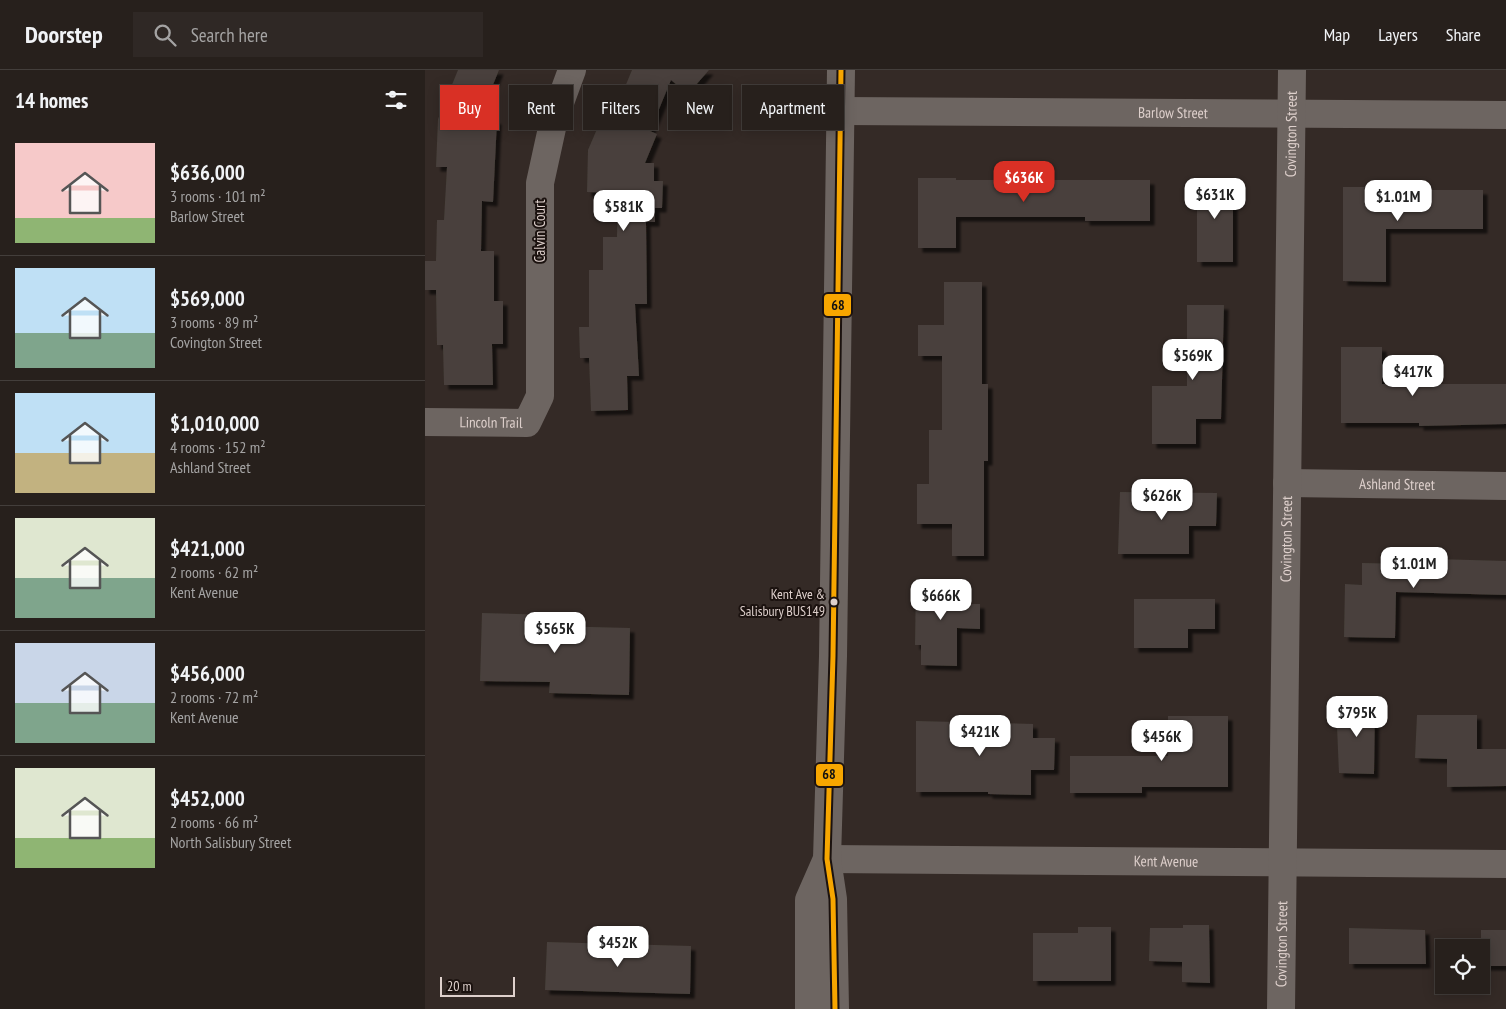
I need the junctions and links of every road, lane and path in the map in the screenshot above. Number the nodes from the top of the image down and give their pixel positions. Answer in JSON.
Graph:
{"nodes":[{"id":1,"x":572,"y":70,"type":"edge"},
{"id":2,"x":841,"y":70,"type":"edge"},
{"id":3,"x":1292,"y":70,"type":"edge"},
{"id":4,"x":841,"y":85,"type":"edge"},
{"id":5,"x":844,"y":111,"type":"edge"},
{"id":6,"x":1291,"y":113,"type":"junction"},
{"id":7,"x":1506,"y":115,"type":"edge"},
{"id":8,"x":841,"y":130,"type":"edge"},
{"id":9,"x":540,"y":396,"type":"joint"},
{"id":10,"x":425,"y":422,"type":"edge"},
{"id":11,"x":1287,"y":482,"type":"junction"},
{"id":12,"x":1506,"y":486,"type":"edge"},
{"id":13,"x":827,"y":859,"type":"junction"},
{"id":14,"x":1283,"y":862,"type":"junction"},
{"id":15,"x":1506,"y":864,"type":"edge"},
{"id":16,"x":809,"y":1009,"type":"edge"},
{"id":17,"x":835,"y":1009,"type":"edge"},
{"id":18,"x":1281,"y":1009,"type":"edge"}],
"edges":[{"from":1,"to":9,"type":"street","name":"Calvin Court"},
{"from":2,"to":4,"type":"street"},
{"from":3,"to":6,"type":"street","name":"Covington Street"},
{"from":5,"to":6,"type":"street","name":"Barlow Street"},
{"from":6,"to":7,"type":"street","name":"Barlow Street"},
{"from":6,"to":11,"type":"street","name":"Covington Street"},
{"from":8,"to":13,"type":"street"},
{"from":9,"to":10,"type":"street","name":"Lincoln Trail"},
{"from":11,"to":12,"type":"street","name":"Ashland Street"},
{"from":11,"to":14,"type":"street","name":"Covington Street"},
{"from":13,"to":14,"type":"street","name":"Kent Avenue"},
{"from":13,"to":16,"type":"street"},
{"from":13,"to":17,"type":"street"},
{"from":14,"to":15,"type":"street","name":"Kent Avenue"},
{"from":14,"to":18,"type":"street","name":"Covington Street"}]}
